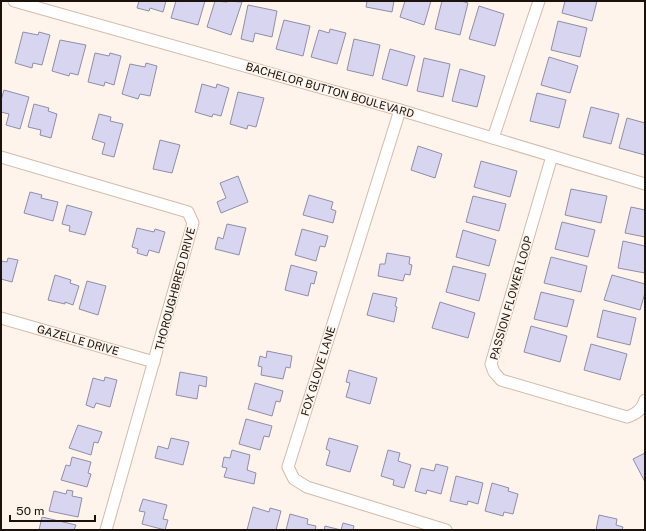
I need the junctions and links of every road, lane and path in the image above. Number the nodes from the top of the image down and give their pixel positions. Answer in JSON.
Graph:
{"nodes":[{"id":1,"x":14,"y":1,"type":"edge"},
{"id":2,"x":539,"y":1,"type":"edge"},
{"id":3,"x":400,"y":110,"type":"junction"},
{"id":4,"x":493,"y":138,"type":"junction"},
{"id":5,"x":552,"y":156,"type":"junction"},
{"id":6,"x":1,"y":157,"type":"edge"},
{"id":7,"x":645,"y":184,"type":"edge"},
{"id":8,"x":1,"y":318,"type":"edge"},
{"id":9,"x":154,"y":362,"type":"junction"},
{"id":10,"x":645,"y":400,"type":"edge"},
{"id":11,"x":106,"y":530,"type":"edge"},
{"id":12,"x":446,"y":530,"type":"edge"}],
"edges":[{"from":1,"to":3,"type":"street","name":"BACHELOR BUTTON BOULEVARD"},
{"from":2,"to":4,"type":"street"},
{"from":3,"to":4,"type":"street","name":"BACHELOR BUTTON BOULEVARD"},
{"from":3,"to":12,"type":"street","name":"FOX GLOVE LANE"},
{"from":4,"to":5,"type":"street","name":"BACHELOR BUTTON BOULEVARD"},
{"from":5,"to":7,"type":"street","name":"BACHELOR BUTTON BOULEVARD"},
{"from":5,"to":10,"type":"street","name":"PASSION FLOWER LOOP"},
{"from":6,"to":9,"type":"street","name":"THOROUGHBRED DRIVE"},
{"from":8,"to":9,"type":"street","name":"GAZELLE DRIVE"},
{"from":9,"to":11,"type":"street","name":"THOROUGHBRED DRIVE"}]}
